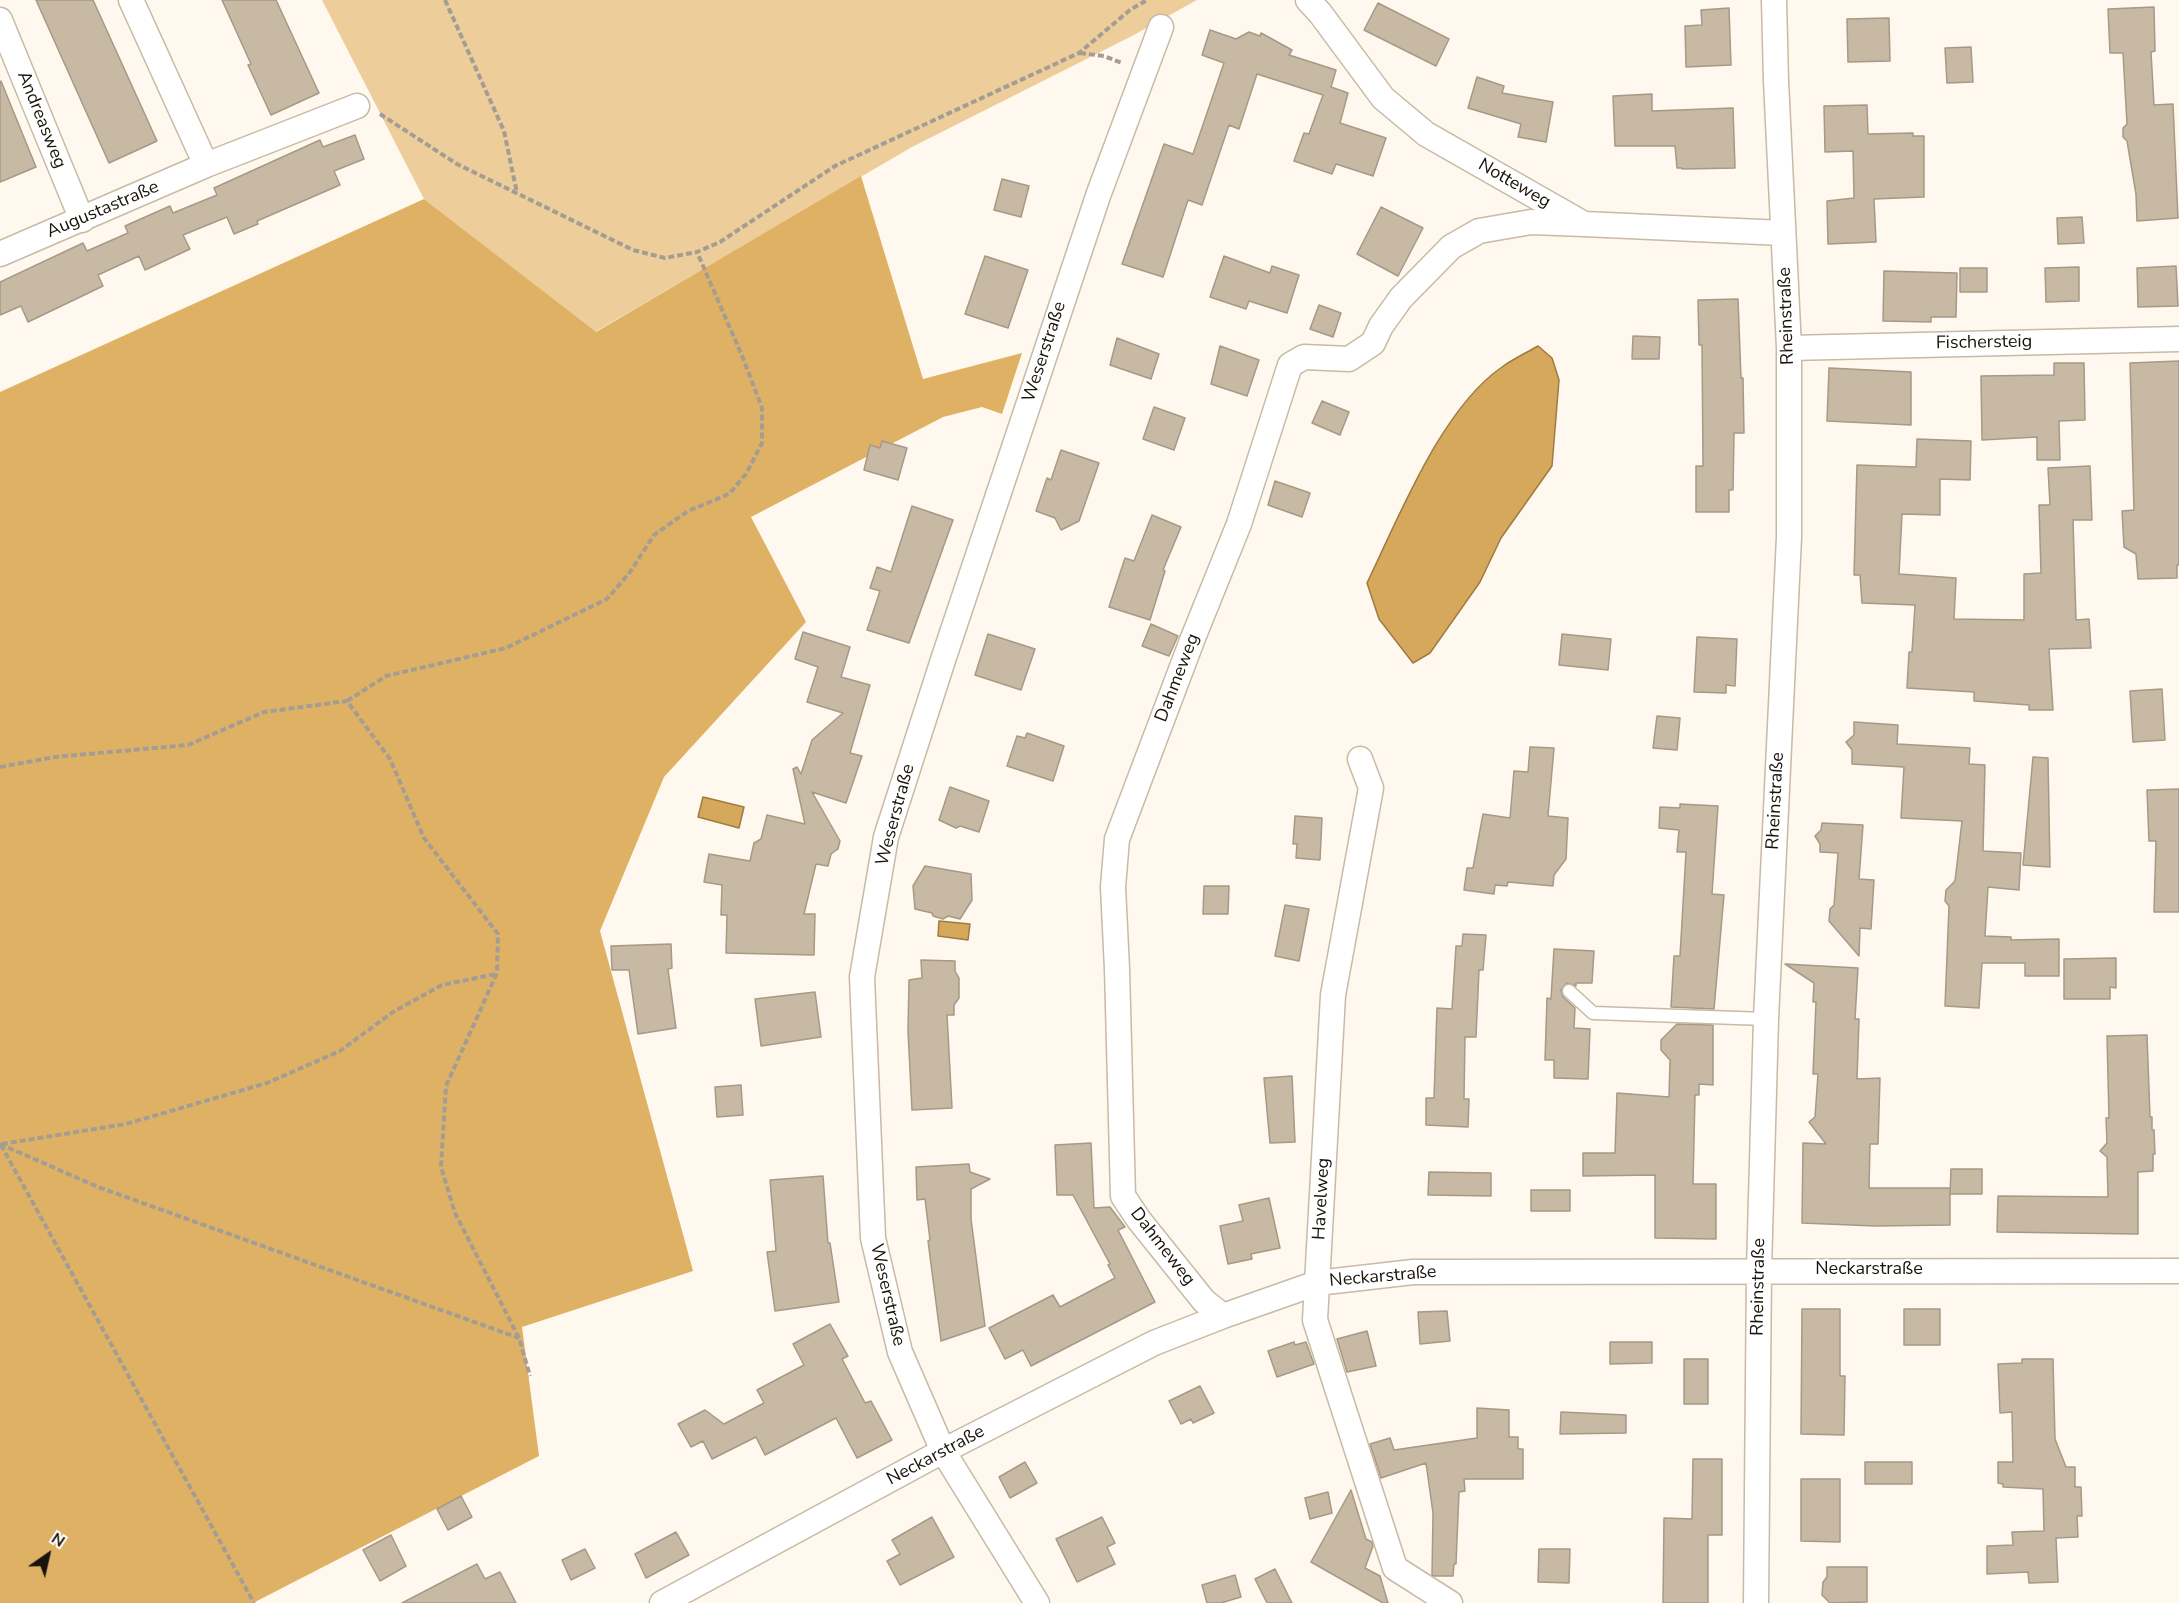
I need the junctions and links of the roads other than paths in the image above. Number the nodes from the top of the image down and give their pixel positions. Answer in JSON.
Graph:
{"nodes":[{"id":1,"x":131,"y":0,"type":"edge"},
{"id":2,"x":1308,"y":0,"type":"edge"},
{"id":3,"x":1774,"y":0,"type":"edge"},
{"id":4,"x":0,"y":20,"type":"edge"},
{"id":5,"x":1161,"y":27,"type":"dead end"},
{"id":6,"x":357,"y":106,"type":"road end"},
{"id":7,"x":206,"y":165,"type":"junction"},
{"id":8,"x":82,"y":220,"type":"junction"},
{"id":9,"x":1584,"y":224,"type":"junction"},
{"id":10,"x":1784,"y":232,"type":"junction"},
{"id":11,"x":0,"y":254,"type":"edge"},
{"id":12,"x":2179,"y":339,"type":"edge"},
{"id":13,"x":1789,"y":348,"type":"junction"},
{"id":14,"x":1360,"y":759,"type":"dead end"},
{"id":15,"x":1569,"y":991,"type":"dead end"},
{"id":16,"x":1766,"y":1019,"type":"junction"},
{"id":17,"x":1758,"y":1270,"type":"junction"},
{"id":18,"x":2179,"y":1271,"type":"edge"},
{"id":19,"x":1317,"y":1283,"type":"junction"},
{"id":20,"x":1223,"y":1316,"type":"junction"},
{"id":21,"x":944,"y":1451,"type":"junction"},
{"id":22,"x":662,"y":1603,"type":"edge"},
{"id":23,"x":1037,"y":1603,"type":"edge"},
{"id":24,"x":1450,"y":1603,"type":"edge"},
{"id":25,"x":1756,"y":1603,"type":"edge"}],
"edges":[{"from":1,"to":7,"type":"street"},
{"from":2,"to":9,"type":"street","name":"Notteweg"},
{"from":3,"to":10,"type":"street","name":"Rheinstraße"},
{"from":4,"to":8,"type":"street","name":"Andreasweg"},
{"from":5,"to":21,"type":"street","name":"Weserstraße"},
{"from":6,"to":7,"type":"street","name":"Augustastraße"},
{"from":7,"to":8,"type":"street","name":"Augustastraße"},
{"from":8,"to":11,"type":"street","name":"Augustastraße"},
{"from":9,"to":10,"type":"street","name":"Notteweg"},
{"from":9,"to":20,"type":"street","name":"Dahmeweg"},
{"from":10,"to":13,"type":"street","name":"Rheinstraße"},
{"from":12,"to":13,"type":"street","name":"Fischersteig"},
{"from":13,"to":16,"type":"street","name":"Rheinstraße"},
{"from":14,"to":19,"type":"street","name":"Havelweg"},
{"from":15,"to":16,"type":"lane"},
{"from":16,"to":17,"type":"street","name":"Rheinstraße"},
{"from":17,"to":18,"type":"street","name":"Neckarstraße"},
{"from":17,"to":19,"type":"street","name":"Neckarstraße"},
{"from":17,"to":25,"type":"street","name":"Rheinstraße"},
{"from":19,"to":20,"type":"street","name":"Neckarstraße"},
{"from":19,"to":24,"type":"street","name":"Havelweg"},
{"from":20,"to":21,"type":"street","name":"Neckarstraße"},
{"from":21,"to":22,"type":"street","name":"Neckarstraße"},
{"from":21,"to":23,"type":"street","name":"Weserstraße"}]}
